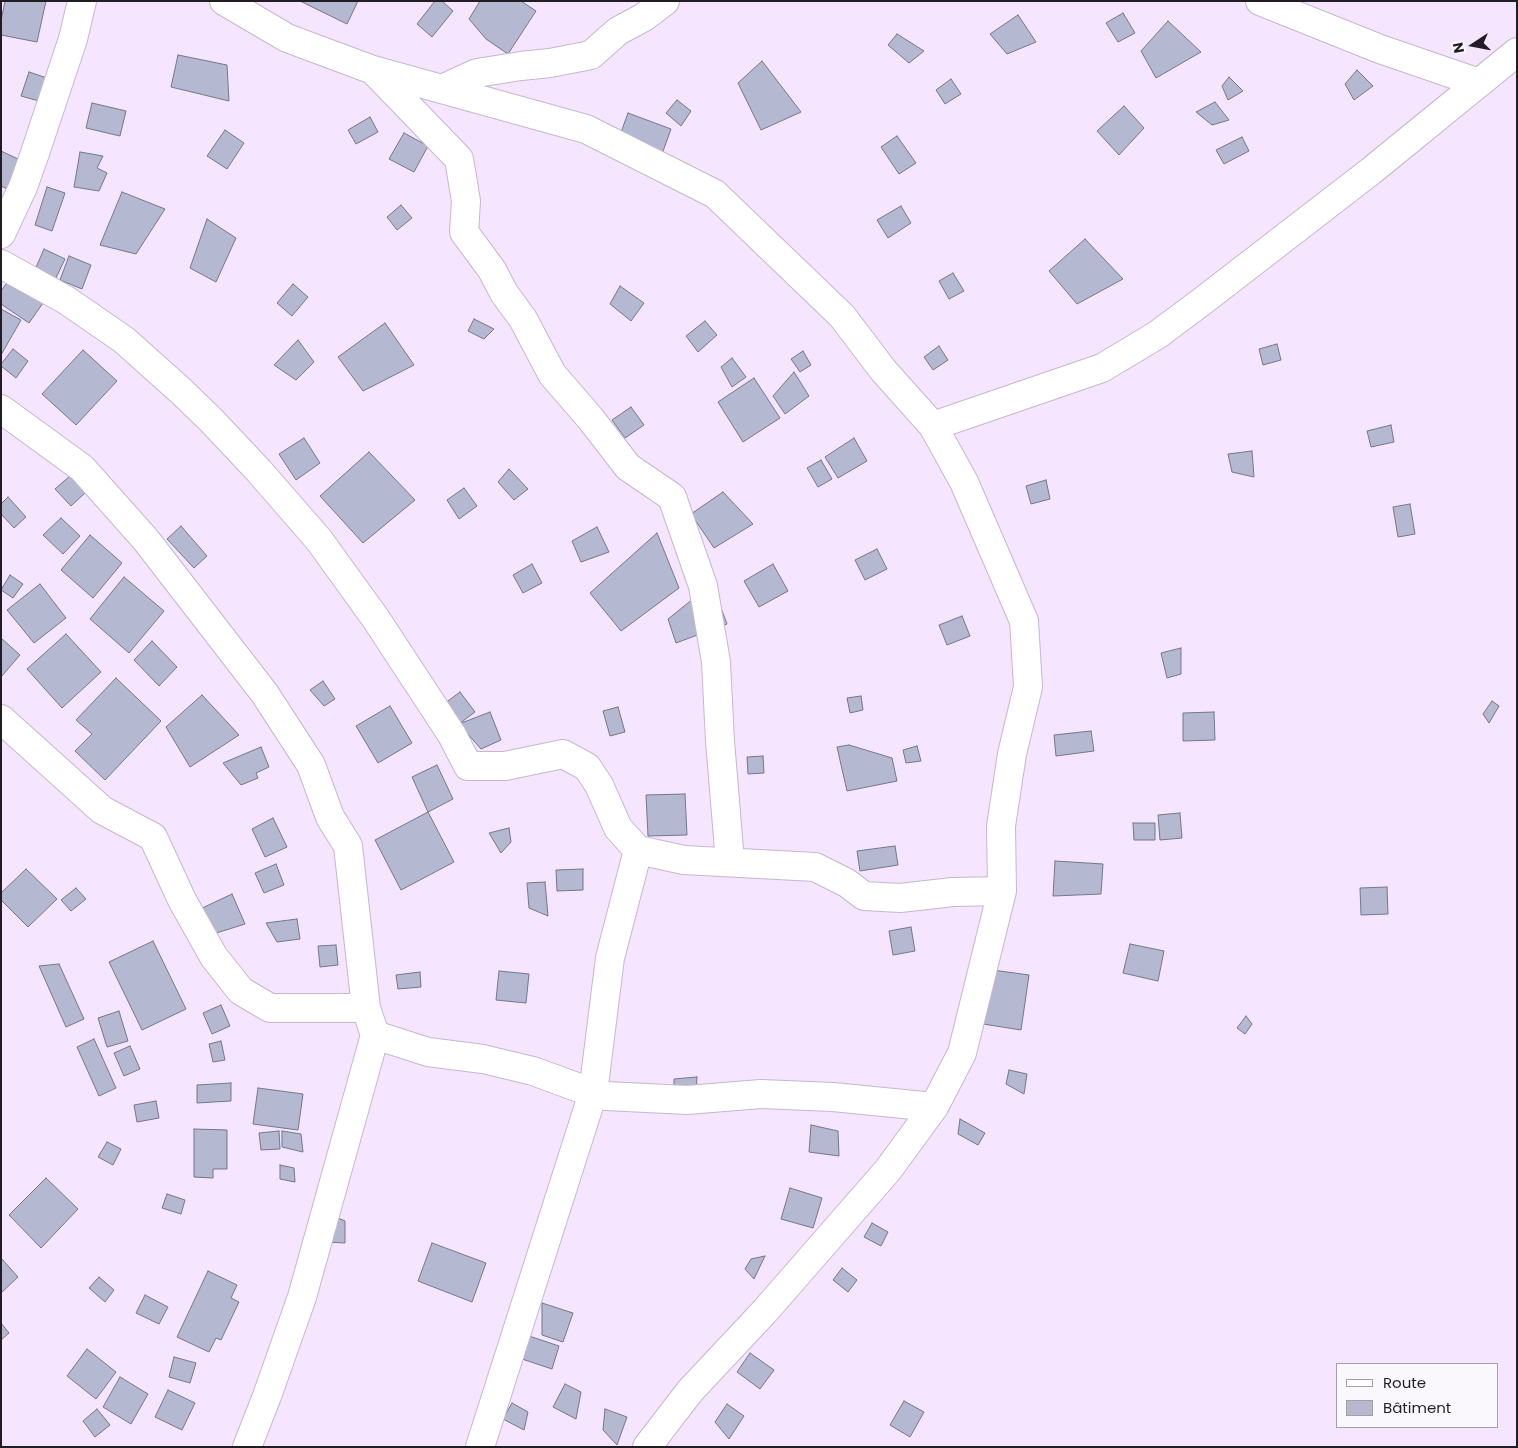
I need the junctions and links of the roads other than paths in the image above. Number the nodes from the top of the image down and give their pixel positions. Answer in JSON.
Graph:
{"nodes":[{"id":1,"x":82,"y":1,"type":"edge"},
{"id":2,"x":224,"y":1,"type":"edge"},
{"id":3,"x":665,"y":1,"type":"edge"},
{"id":4,"x":1260,"y":1,"type":"edge"},
{"id":5,"x":1517,"y":52,"type":"edge"},
{"id":6,"x":373,"y":70,"type":"junction"},
{"id":7,"x":1479,"y":83,"type":"junction"},
{"id":8,"x":442,"y":89,"type":"junction"},
{"id":9,"x":1,"y":234,"type":"edge"},
{"id":10,"x":1,"y":264,"type":"edge"},
{"id":11,"x":1,"y":409,"type":"edge"},
{"id":12,"x":932,"y":426,"type":"junction"},
{"id":13,"x":1,"y":720,"type":"edge"},
{"id":14,"x":638,"y":850,"type":"junction"},
{"id":15,"x":730,"y":862,"type":"junction"},
{"id":16,"x":1002,"y":891,"type":"junction"},
{"id":17,"x":366,"y":1008,"type":"junction"},
{"id":18,"x":375,"y":1034,"type":"junction"},
{"id":19,"x":592,"y":1093,"type":"junction"},
{"id":20,"x":934,"y":1107,"type":"junction"},
{"id":21,"x":247,"y":1447,"type":"edge"},
{"id":22,"x":480,"y":1447,"type":"edge"},
{"id":23,"x":646,"y":1447,"type":"edge"}],
"edges":[{"from":1,"to":9,"type":"street"},
{"from":2,"to":6,"type":"street"},
{"from":3,"to":8,"type":"street"},
{"from":4,"to":7,"type":"street"},
{"from":5,"to":7,"type":"street"},
{"from":6,"to":8,"type":"street"},
{"from":6,"to":15,"type":"street"},
{"from":7,"to":12,"type":"street"},
{"from":8,"to":12,"type":"street"},
{"from":10,"to":14,"type":"street"},
{"from":11,"to":17,"type":"street"},
{"from":12,"to":16,"type":"street"},
{"from":13,"to":17,"type":"street"},
{"from":14,"to":15,"type":"street"},
{"from":14,"to":19,"type":"street"},
{"from":15,"to":16,"type":"street"},
{"from":16,"to":20,"type":"street"},
{"from":17,"to":18,"type":"street"},
{"from":18,"to":19,"type":"street"},
{"from":18,"to":21,"type":"street"},
{"from":19,"to":20,"type":"street"},
{"from":19,"to":22,"type":"street"},
{"from":20,"to":23,"type":"street"}]}
